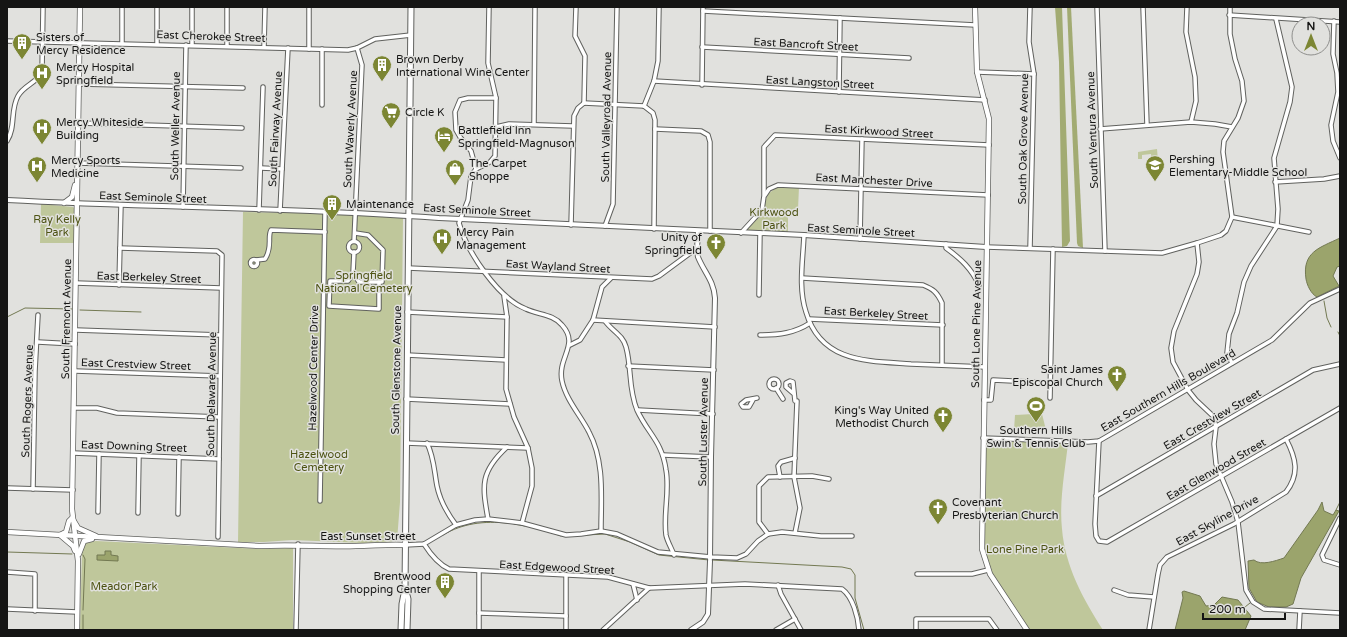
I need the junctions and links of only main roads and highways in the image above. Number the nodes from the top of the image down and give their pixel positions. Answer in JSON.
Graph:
{"nodes":[{"id":1,"x":80,"y":7,"type":"edge"},
{"id":2,"x":411,"y":7,"type":"edge"},
{"id":3,"x":975,"y":7,"type":"edge"},
{"id":4,"x":78,"y":170,"type":"junction"},
{"id":5,"x":64,"y":203,"type":"road end"},
{"id":6,"x":72,"y":518,"type":"junction"},
{"id":7,"x":7,"y":532,"type":"edge"},
{"id":8,"x":60,"y":535,"type":"junction"},
{"id":9,"x":75,"y":536,"type":"junction"},
{"id":10,"x":99,"y":538,"type":"junction"},
{"id":11,"x":405,"y":545,"type":"junction"},
{"id":12,"x":78,"y":561,"type":"junction"},
{"id":13,"x":405,"y":589,"type":"junction"},
{"id":14,"x":77,"y":630,"type":"edge"},
{"id":15,"x":401,"y":630,"type":"edge"},
{"id":16,"x":407,"y":630,"type":"edge"},
{"id":17,"x":1027,"y":630,"type":"edge"}],
"edges":[{"from":1,"to":4,"type":"main road","name":"South Fremont Avenue"},
{"from":2,"to":11,"type":"main road","name":"South Glenstone Avenue"},
{"from":3,"to":17,"type":"main road","name":"South Lone Pine Avenue"},
{"from":4,"to":5,"type":"main road"},
{"from":4,"to":6,"type":"main road","name":"South Fremont Avenue"},
{"from":6,"to":8,"type":"main road"},
{"from":6,"to":9,"type":"main road","name":"South Fremont Avenue"},
{"from":6,"to":10,"type":"main road"},
{"from":7,"to":8,"type":"main road","name":"East Sunset Street"},
{"from":8,"to":9,"type":"main road","name":"East Sunset Street"},
{"from":8,"to":12,"type":"main road"},
{"from":9,"to":10,"type":"main road","name":"East Sunset Street"},
{"from":9,"to":12,"type":"main road","name":"South Fremont Avenue"},
{"from":10,"to":11,"type":"main road","name":"East Sunset Street"},
{"from":10,"to":12,"type":"main road"},
{"from":11,"to":13,"type":"main road","name":"South Glenstone Avenue"},
{"from":12,"to":14,"type":"main road","name":"South Fremont Avenue"},
{"from":13,"to":15,"type":"main road","name":"South Glenstone Avenue"},
{"from":13,"to":16,"type":"main road","name":"South Glenstone Avenue"}]}
